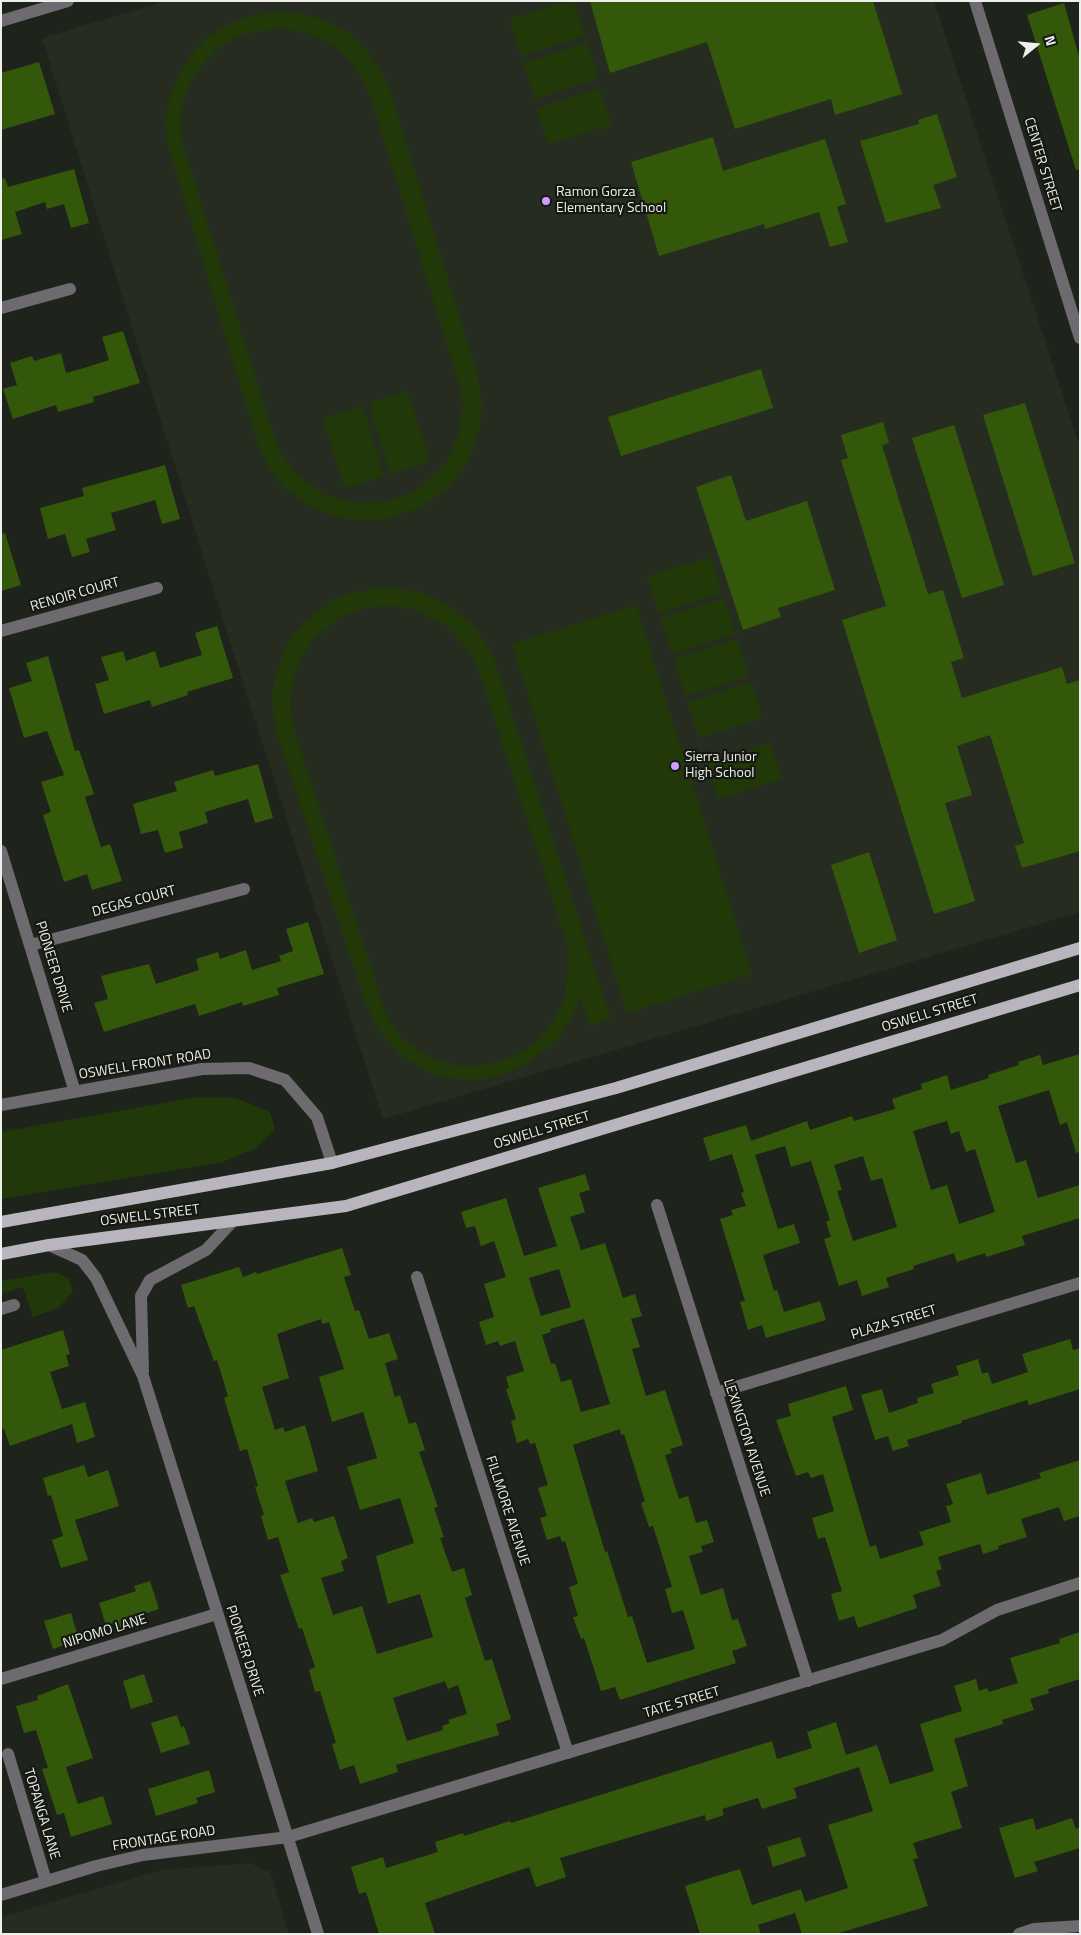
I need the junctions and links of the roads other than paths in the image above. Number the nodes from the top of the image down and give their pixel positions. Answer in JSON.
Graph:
{"nodes":[{"id":1,"x":68,"y":1,"type":"edge"},
{"id":2,"x":975,"y":1,"type":"edge"},
{"id":3,"x":28,"y":7,"type":"edge"},
{"id":4,"x":1,"y":21,"type":"edge"},
{"id":5,"x":70,"y":289,"type":"dead end"},
{"id":6,"x":1,"y":308,"type":"edge"},
{"id":7,"x":1079,"y":336,"type":"edge"},
{"id":8,"x":157,"y":588,"type":"dead end"},
{"id":9,"x":1,"y":631,"type":"edge"},
{"id":10,"x":1,"y":851,"type":"edge"},
{"id":11,"x":244,"y":889,"type":"dead end"},
{"id":12,"x":31,"y":945,"type":"junction"},
{"id":13,"x":1080,"y":948,"type":"edge"},
{"id":14,"x":1080,"y":985,"type":"edge"},
{"id":15,"x":75,"y":1092,"type":"junction"},
{"id":16,"x":1,"y":1104,"type":"edge"},
{"id":17,"x":332,"y":1163,"type":"junction"},
{"id":18,"x":657,"y":1205,"type":"dead end"},
{"id":19,"x":232,"y":1221,"type":"junction"},
{"id":20,"x":1,"y":1222,"type":"edge"},
{"id":21,"x":49,"y":1245,"type":"junction"},
{"id":22,"x":1,"y":1254,"type":"edge"},
{"id":23,"x":417,"y":1277,"type":"dead end"},
{"id":24,"x":1080,"y":1283,"type":"edge"},
{"id":25,"x":14,"y":1305,"type":"dead end"},
{"id":26,"x":1,"y":1309,"type":"edge"},
{"id":27,"x":143,"y":1376,"type":"junction"},
{"id":28,"x":716,"y":1392,"type":"junction"},
{"id":29,"x":1080,"y":1583,"type":"edge"},
{"id":30,"x":217,"y":1614,"type":"junction"},
{"id":31,"x":1,"y":1680,"type":"edge"},
{"id":32,"x":808,"y":1681,"type":"junction"},
{"id":33,"x":568,"y":1753,"type":"junction"},
{"id":34,"x":8,"y":1754,"type":"dead end"},
{"id":35,"x":288,"y":1837,"type":"junction"},
{"id":36,"x":46,"y":1881,"type":"junction"},
{"id":37,"x":1,"y":1895,"type":"edge"},
{"id":38,"x":1080,"y":1926,"type":"edge"},
{"id":39,"x":318,"y":1934,"type":"edge"},
{"id":40,"x":1019,"y":1934,"type":"edge"}],
"edges":[{"from":1,"to":3,"type":"street"},
{"from":2,"to":7,"type":"street","name":"CENTER STREET"},
{"from":3,"to":4,"type":"street"},
{"from":5,"to":6,"type":"street"},
{"from":8,"to":9,"type":"street","name":"RENOIR COURT"},
{"from":10,"to":12,"type":"street","name":"PIONEER DRIVE"},
{"from":11,"to":12,"type":"street","name":"DEGAS COURT"},
{"from":12,"to":15,"type":"street","name":"PIONEER DRIVE"},
{"from":13,"to":17,"type":"main road","name":"OSWELL STREET"},
{"from":14,"to":19,"type":"main road","name":"OSWELL STREET"},
{"from":15,"to":16,"type":"street","name":"OSWELL FRONT ROAD"},
{"from":15,"to":17,"type":"street","name":"OSWELL FRONT ROAD"},
{"from":17,"to":20,"type":"main road","name":"OSWELL STREET"},
{"from":18,"to":28,"type":"street","name":"LEXINGTON AVENUE"},
{"from":19,"to":21,"type":"main road","name":"OSWELL STREET"},
{"from":19,"to":27,"type":"street","name":"PIONEER DRIVE"},
{"from":21,"to":22,"type":"main road","name":"OSWELL STREET"},
{"from":21,"to":27,"type":"street","name":"PIONEER DRIVE"},
{"from":23,"to":33,"type":"street","name":"FILLMORE AVENUE"},
{"from":24,"to":28,"type":"street","name":"PLAZA STREET"},
{"from":25,"to":26,"type":"street"},
{"from":27,"to":30,"type":"street","name":"PIONEER DRIVE"},
{"from":28,"to":32,"type":"street","name":"LEXINGTON AVENUE"},
{"from":29,"to":32,"type":"street","name":"TATE STREET"},
{"from":30,"to":31,"type":"street","name":"NIPOMO LANE"},
{"from":30,"to":35,"type":"street","name":"PIONEER DRIVE"},
{"from":32,"to":33,"type":"street","name":"TATE STREET"},
{"from":33,"to":35,"type":"street","name":"TATE STREET"},
{"from":34,"to":36,"type":"street","name":"TOPANGA LANE"},
{"from":35,"to":36,"type":"street","name":"FRONTAGE ROAD"},
{"from":35,"to":39,"type":"street","name":"PIONEER DRIVE"},
{"from":36,"to":37,"type":"street"},
{"from":38,"to":40,"type":"street"}]}
